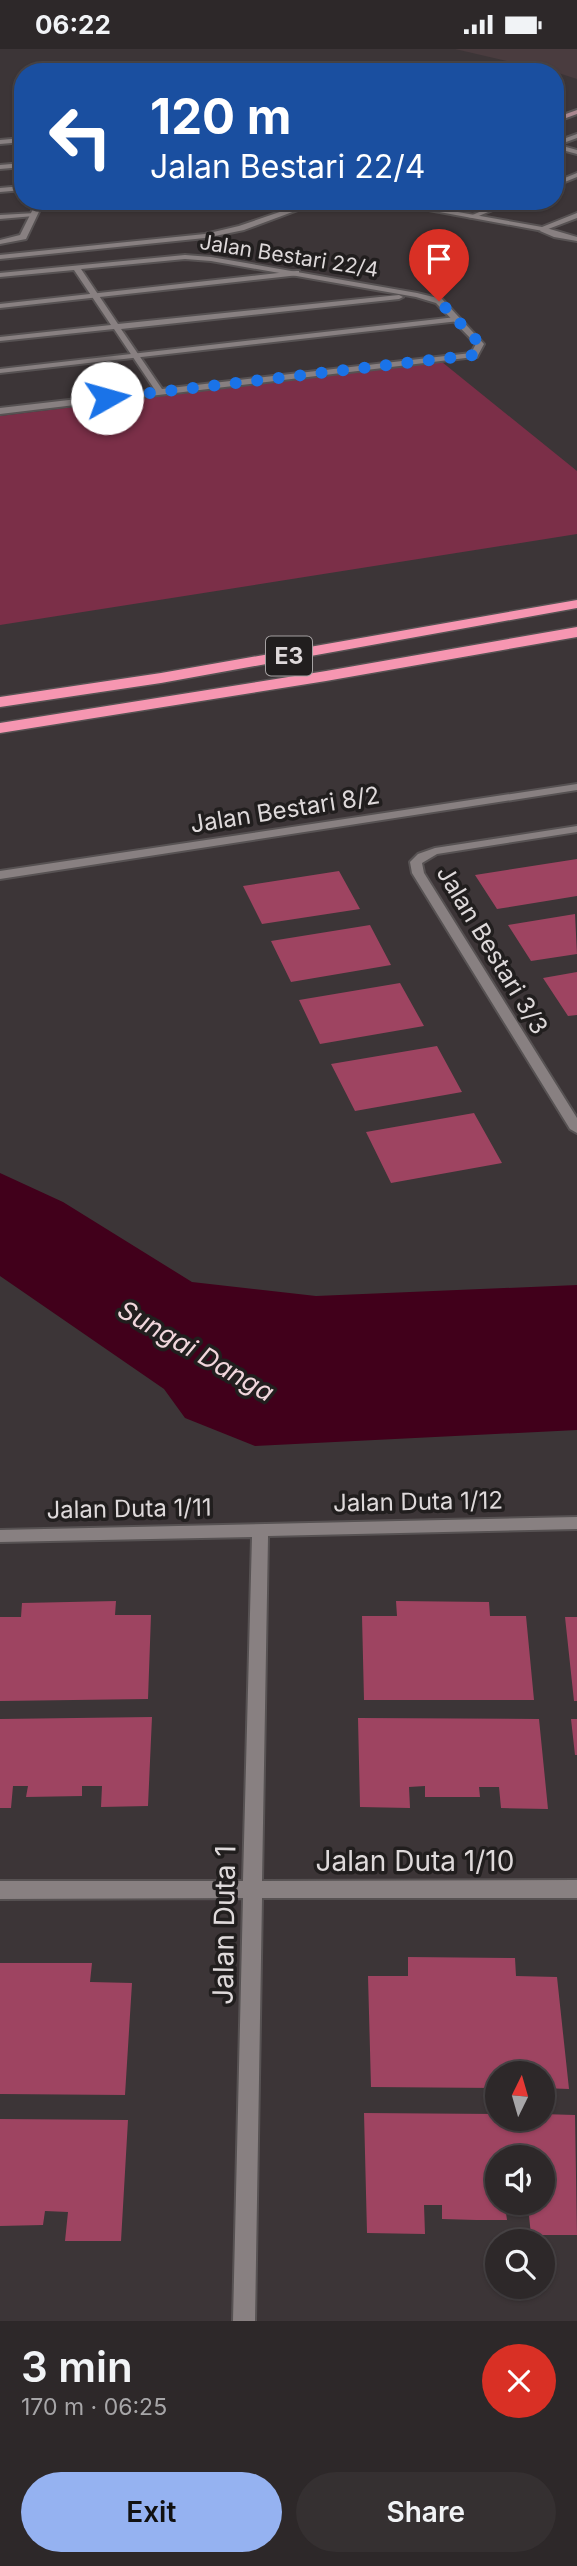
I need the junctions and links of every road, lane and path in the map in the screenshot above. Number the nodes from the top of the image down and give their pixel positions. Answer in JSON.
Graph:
{"nodes":[{"id":1,"x":36,"y":210,"type":"edge"},
{"id":2,"x":293,"y":210,"type":"edge"},
{"id":3,"x":436,"y":210,"type":"edge"},
{"id":4,"x":489,"y":210,"type":"edge"},
{"id":5,"x":34,"y":214,"type":"junction"},
{"id":6,"x":577,"y":215,"type":"edge"},
{"id":7,"x":0,"y":217,"type":"edge"},
{"id":8,"x":472,"y":217,"type":"junction"},
{"id":9,"x":542,"y":229,"type":"junction"},
{"id":10,"x":577,"y":239,"type":"edge"},
{"id":11,"x":0,"y":242,"type":"edge"},
{"id":12,"x":0,"y":257,"type":"edge"},
{"id":13,"x":76,"y":268,"type":"junction"},
{"id":14,"x":296,"y":273,"type":"junction"},
{"id":15,"x":0,"y":275,"type":"edge"},
{"id":16,"x":417,"y":295,"type":"junction"},
{"id":17,"x":96,"y":296,"type":"junction"},
{"id":18,"x":0,"y":306,"type":"edge"},
{"id":19,"x":456,"y":319,"type":"junction"},
{"id":20,"x":116,"y":327,"type":"junction"},
{"id":21,"x":0,"y":339,"type":"edge"},
{"id":22,"x":135,"y":355,"type":"junction"},
{"id":23,"x":0,"y":370,"type":"edge"},
{"id":24,"x":160,"y":392,"type":"junction"},
{"id":25,"x":0,"y":411,"type":"edge"},
{"id":26,"x":577,"y":604,"type":"edge"},
{"id":27,"x":577,"y":632,"type":"edge"},
{"id":28,"x":0,"y":702,"type":"edge"},
{"id":29,"x":0,"y":728,"type":"edge"},
{"id":30,"x":577,"y":787,"type":"edge"},
{"id":31,"x":577,"y":829,"type":"edge"},
{"id":32,"x":0,"y":875,"type":"edge"},
{"id":33,"x":577,"y":1129,"type":"edge"},
{"id":34,"x":577,"y":1523,"type":"edge"},
{"id":35,"x":260,"y":1531,"type":"junction"},
{"id":36,"x":0,"y":1536,"type":"edge"},
{"id":37,"x":253,"y":1889,"type":"junction"},
{"id":38,"x":577,"y":1889,"type":"edge"},
{"id":39,"x":0,"y":1890,"type":"edge"},
{"id":40,"x":244,"y":2321,"type":"edge"}],
"edges":[{"from":1,"to":5,"type":"street"},
{"from":2,"to":12,"type":"street"},
{"from":3,"to":8,"type":"street"},
{"from":4,"to":8,"type":"street"},
{"from":5,"to":7,"type":"street"},
{"from":5,"to":11,"type":"street"},
{"from":6,"to":9,"type":"street"},
{"from":8,"to":9,"type":"street"},
{"from":9,"to":10,"type":"street"},
{"from":13,"to":14,"type":"street","name":"Jalan Bestari 22/4"},
{"from":13,"to":15,"type":"street","name":"Jalan Bestari 22/4"},
{"from":13,"to":17,"type":"street"},
{"from":14,"to":16,"type":"street","name":"Jalan Bestari 22/4"},
{"from":14,"to":17,"type":"street"},
{"from":16,"to":19,"type":"street","name":"Jalan Bestari 22/4"},
{"from":16,"to":20,"type":"street"},
{"from":17,"to":18,"type":"street"},
{"from":17,"to":20,"type":"street"},
{"from":19,"to":22,"type":"street"},
{"from":19,"to":24,"type":"street","name":"Jalan Bestari 22/4"},
{"from":20,"to":21,"type":"street"},
{"from":20,"to":22,"type":"street"},
{"from":22,"to":23,"type":"street"},
{"from":22,"to":24,"type":"street"},
{"from":24,"to":25,"type":"street"},
{"from":26,"to":28,"type":"highway","number":"E3"},
{"from":27,"to":29,"type":"highway","number":"E3"},
{"from":30,"to":32,"type":"street","name":"Jalan Bestari 8/2"},
{"from":31,"to":33,"type":"street","name":"Jalan Bestari 3/3"},
{"from":34,"to":35,"type":"street","name":"Jalan Duta 1/12"},
{"from":35,"to":36,"type":"street","name":"Jalan Duta 1/11"},
{"from":35,"to":37,"type":"street","name":"Jalan Duta 1"},
{"from":37,"to":38,"type":"street","name":"Jalan Duta 1/10"},
{"from":37,"to":39,"type":"street","name":"Jalan Duta 1/10"},
{"from":37,"to":40,"type":"street","name":"Jalan Duta 1"}]}
